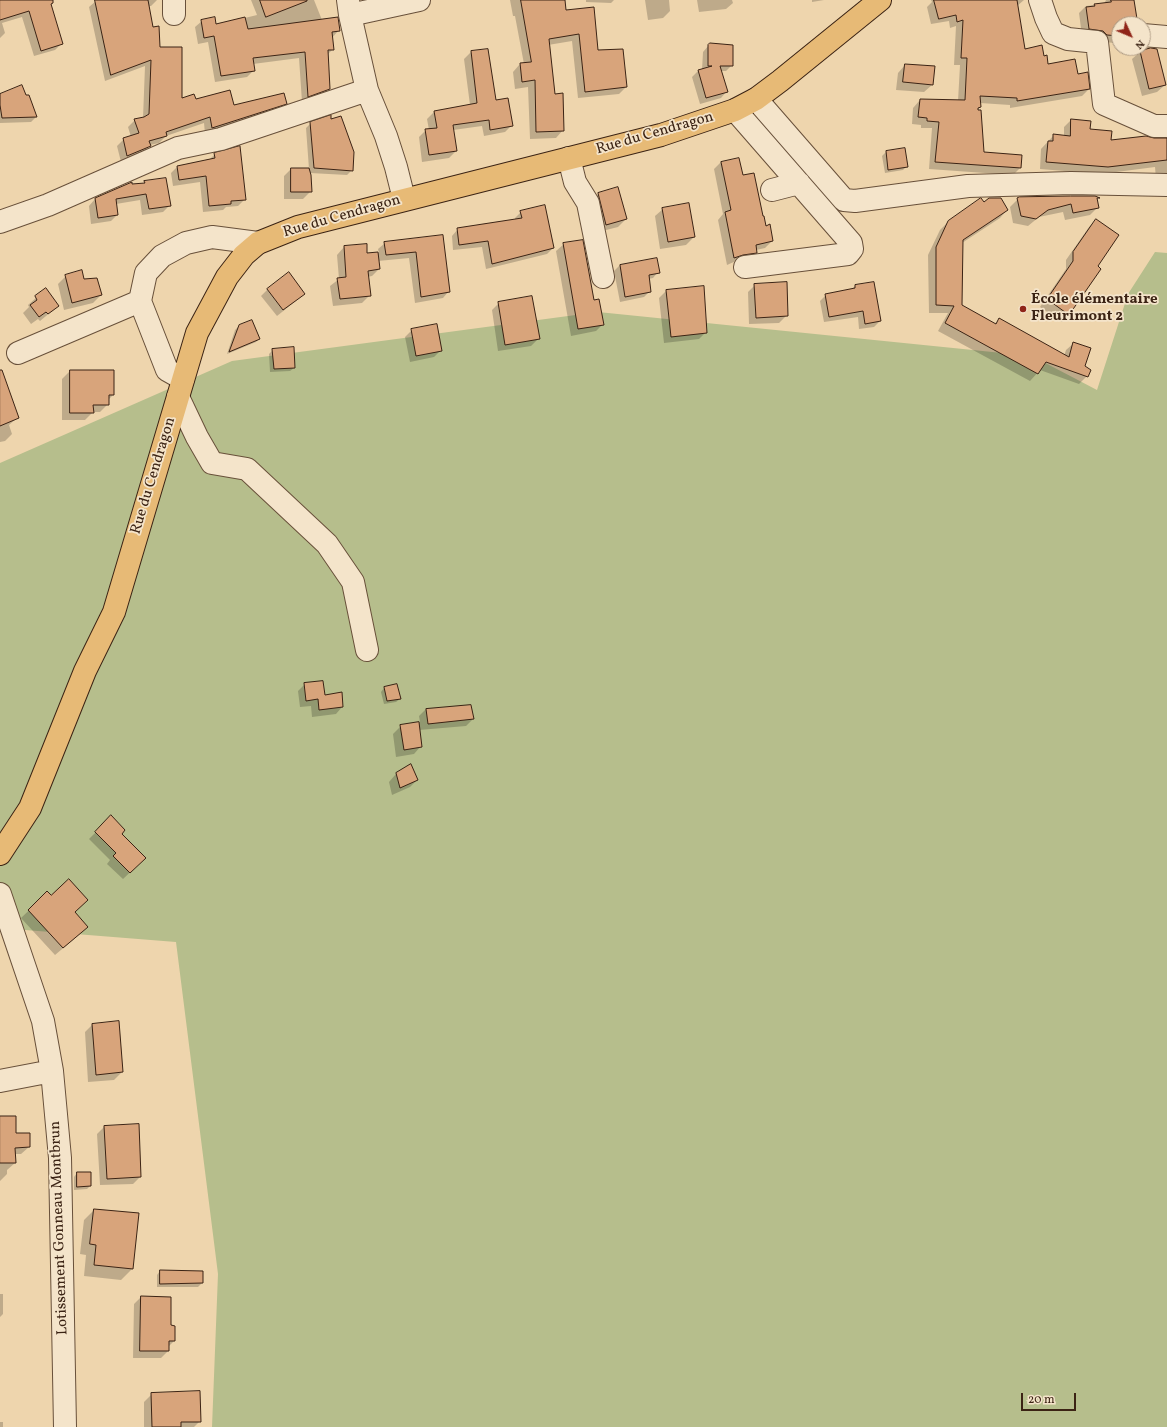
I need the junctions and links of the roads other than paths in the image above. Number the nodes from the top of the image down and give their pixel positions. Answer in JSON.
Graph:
{"nodes":[{"id":1,"x":419,"y":0,"type":"edge"},
{"id":2,"x":880,"y":0,"type":"edge"},
{"id":3,"x":1040,"y":0,"type":"edge"},
{"id":4,"x":349,"y":8,"type":"edge"},
{"id":5,"x":1151,"y":36,"type":"edge"},
{"id":6,"x":1167,"y":37,"type":"edge"},
{"id":7,"x":367,"y":90,"type":"junction"},
{"id":8,"x":756,"y":99,"type":"junction"},
{"id":9,"x":735,"y":110,"type":"junction"},
{"id":10,"x":1167,"y":126,"type":"edge"},
{"id":11,"x":569,"y":158,"type":"junction"},
{"id":12,"x":799,"y":183,"type":"junction"},
{"id":13,"x":1167,"y":185,"type":"edge"},
{"id":14,"x":772,"y":190,"type":"dead end"},
{"id":15,"x":404,"y":200,"type":"junction"},
{"id":16,"x":0,"y":222,"type":"edge"},
{"id":17,"x":258,"y":243,"type":"junction"},
{"id":18,"x":744,"y":267,"type":"dead end"},
{"id":19,"x":603,"y":276,"type":"dead end"},
{"id":20,"x":140,"y":301,"type":"junction"},
{"id":21,"x":18,"y":353,"type":"dead end"},
{"id":22,"x":180,"y":388,"type":"junction"},
{"id":23,"x":367,"y":650,"type":"dead end"},
{"id":24,"x":0,"y":854,"type":"edge"},
{"id":25,"x":0,"y":894,"type":"edge"},
{"id":26,"x":52,"y":1071,"type":"junction"},
{"id":27,"x":0,"y":1081,"type":"edge"},
{"id":28,"x":65,"y":1427,"type":"edge"}],
"edges":[{"from":1,"to":4,"type":"street"},
{"from":2,"to":8,"type":"main road","name":"Rue du Cendragon"},
{"from":3,"to":10,"type":"street"},
{"from":4,"to":7,"type":"street"},
{"from":5,"to":6,"type":"street"},
{"from":7,"to":15,"type":"street"},
{"from":7,"to":16,"type":"street"},
{"from":8,"to":9,"type":"main road","name":"Rue du Cendragon"},
{"from":8,"to":13,"type":"street"},
{"from":9,"to":11,"type":"main road","name":"Rue du Cendragon"},
{"from":9,"to":12,"type":"street"},
{"from":11,"to":15,"type":"main road","name":"Rue du Cendragon"},
{"from":11,"to":19,"type":"street"},
{"from":12,"to":14,"type":"street"},
{"from":12,"to":18,"type":"street"},
{"from":15,"to":17,"type":"main road","name":"Rue du Cendragon"},
{"from":17,"to":20,"type":"street"},
{"from":17,"to":22,"type":"main road","name":"Rue du Cendragon"},
{"from":20,"to":21,"type":"street"},
{"from":20,"to":22,"type":"street"},
{"from":22,"to":23,"type":"street"},
{"from":22,"to":24,"type":"main road","name":"Rue du Cendragon"},
{"from":25,"to":26,"type":"street","name":"Lotissement Gonneau Montbrun"},
{"from":26,"to":27,"type":"street"},
{"from":26,"to":28,"type":"street","name":"Lotissement Gonneau Montbrun"}]}
